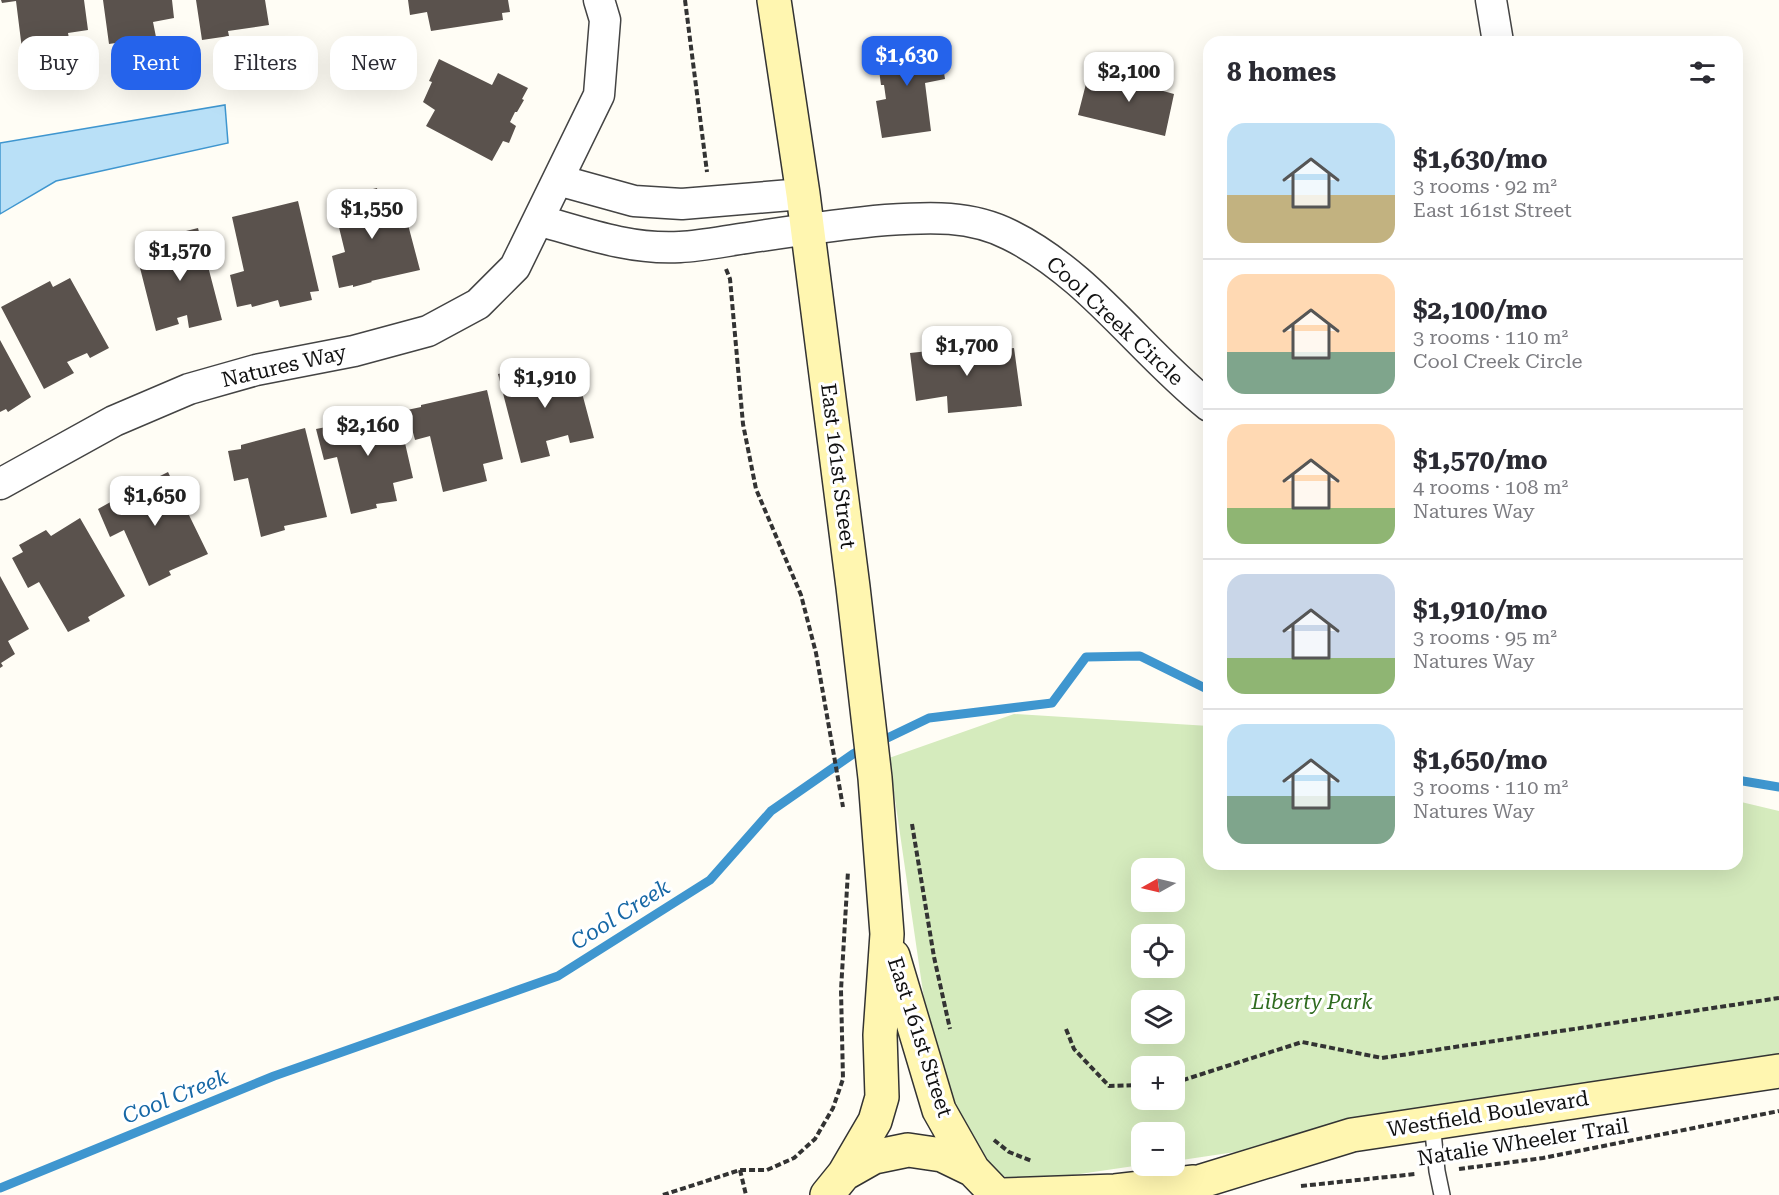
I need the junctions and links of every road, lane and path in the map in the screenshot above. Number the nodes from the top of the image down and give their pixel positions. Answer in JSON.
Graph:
{"nodes":[{"id":1,"x":599,"y":0,"type":"edge"},
{"id":2,"x":685,"y":0,"type":"edge"},
{"id":3,"x":774,"y":0,"type":"edge"},
{"id":4,"x":1491,"y":0,"type":"edge"},
{"id":5,"x":1497,"y":36,"type":"edge"},
{"id":6,"x":558,"y":180,"type":"junction"},
{"id":7,"x":803,"y":194,"type":"junction"},
{"id":8,"x":711,"y":202,"type":"junction"},
{"id":9,"x":538,"y":220,"type":"junction"},
{"id":10,"x":807,"y":229,"type":"junction"},
{"id":11,"x":714,"y":242,"type":"junction"},
{"id":12,"x":1203,"y":401,"type":"edge"},
{"id":13,"x":0,"y":484,"type":"edge"},
{"id":14,"x":845,"y":814,"type":"dead end"},
{"id":15,"x":912,"y":821,"type":"dead end"},
{"id":16,"x":848,"y":861,"type":"dead end"},
{"id":17,"x":887,"y":934,"type":"junction"},
{"id":18,"x":1779,"y":999,"type":"edge"},
{"id":19,"x":1066,"y":1029,"type":"dead end"},
{"id":20,"x":951,"y":1035,"type":"dead end"},
{"id":21,"x":1779,"y":1071,"type":"edge"},
{"id":22,"x":1185,"y":1079,"type":"edge"},
{"id":23,"x":1131,"y":1085,"type":"edge"},
{"id":24,"x":1779,"y":1111,"type":"edge"},
{"id":25,"x":1432,"y":1123,"type":"junction"},
{"id":26,"x":993,"y":1139,"type":"dead end"},
{"id":27,"x":1010,"y":1152,"type":"dead end"},
{"id":28,"x":740,"y":1170,"type":"junction"},
{"id":29,"x":973,"y":1170,"type":"junction"},
{"id":30,"x":1437,"y":1171,"type":"junction"},
{"id":31,"x":1202,"y":1181,"type":"junction"},
{"id":32,"x":836,"y":1185,"type":"edge"},
{"id":33,"x":1292,"y":1189,"type":"dead end"},
{"id":34,"x":663,"y":1195,"type":"edge"},
{"id":35,"x":746,"y":1195,"type":"edge"},
{"id":36,"x":997,"y":1195,"type":"edge"},
{"id":37,"x":1003,"y":1195,"type":"edge"},
{"id":38,"x":1173,"y":1195,"type":"edge"},
{"id":39,"x":1442,"y":1195,"type":"edge"}],
"edges":[{"from":1,"to":6,"type":"street","name":"Natures Way"},
{"from":2,"to":8,"type":"path"},
{"from":3,"to":7,"type":"street","name":"East 161st Street"},
{"from":4,"to":5,"type":"street"},
{"from":6,"to":8,"type":"street"},
{"from":6,"to":9,"type":"street","name":"Natures Way"},
{"from":7,"to":8,"type":"street"},
{"from":7,"to":10,"type":"street","name":"East 161st Street"},
{"from":9,"to":11,"type":"street","name":"Cool Creek Circle"},
{"from":9,"to":13,"type":"street","name":"Natures Way"},
{"from":10,"to":11,"type":"street","name":"Cool Creek Circle"},
{"from":10,"to":12,"type":"street","name":"Cool Creek Circle"},
{"from":10,"to":17,"type":"street","name":"East 161st Street"},
{"from":11,"to":14,"type":"path"},
{"from":15,"to":20,"type":"path"},
{"from":16,"to":28,"type":"path"},
{"from":17,"to":29,"type":"street","name":"East 161st Street"},
{"from":17,"to":32,"type":"street","name":"East 161st Street"},
{"from":18,"to":22,"type":"path"},
{"from":19,"to":23,"type":"path"},
{"from":21,"to":25,"type":"street","name":"Westfield Boulevard"},
{"from":24,"to":30,"type":"path","name":"Natalie Wheeler Trail"},
{"from":25,"to":30,"type":"lane"},
{"from":25,"to":31,"type":"street","name":"Westfield Boulevard"},
{"from":26,"to":27,"type":"path"},
{"from":28,"to":34,"type":"path"},
{"from":28,"to":35,"type":"path"},
{"from":29,"to":32,"type":"street"},
{"from":29,"to":36,"type":"street"},
{"from":30,"to":33,"type":"path","name":"Natalie Wheeler Trail"},
{"from":30,"to":39,"type":"lane"},
{"from":31,"to":37,"type":"street","name":"Westfield Boulevard"},
{"from":31,"to":38,"type":"street","name":"Westfield Boulevard"}]}
